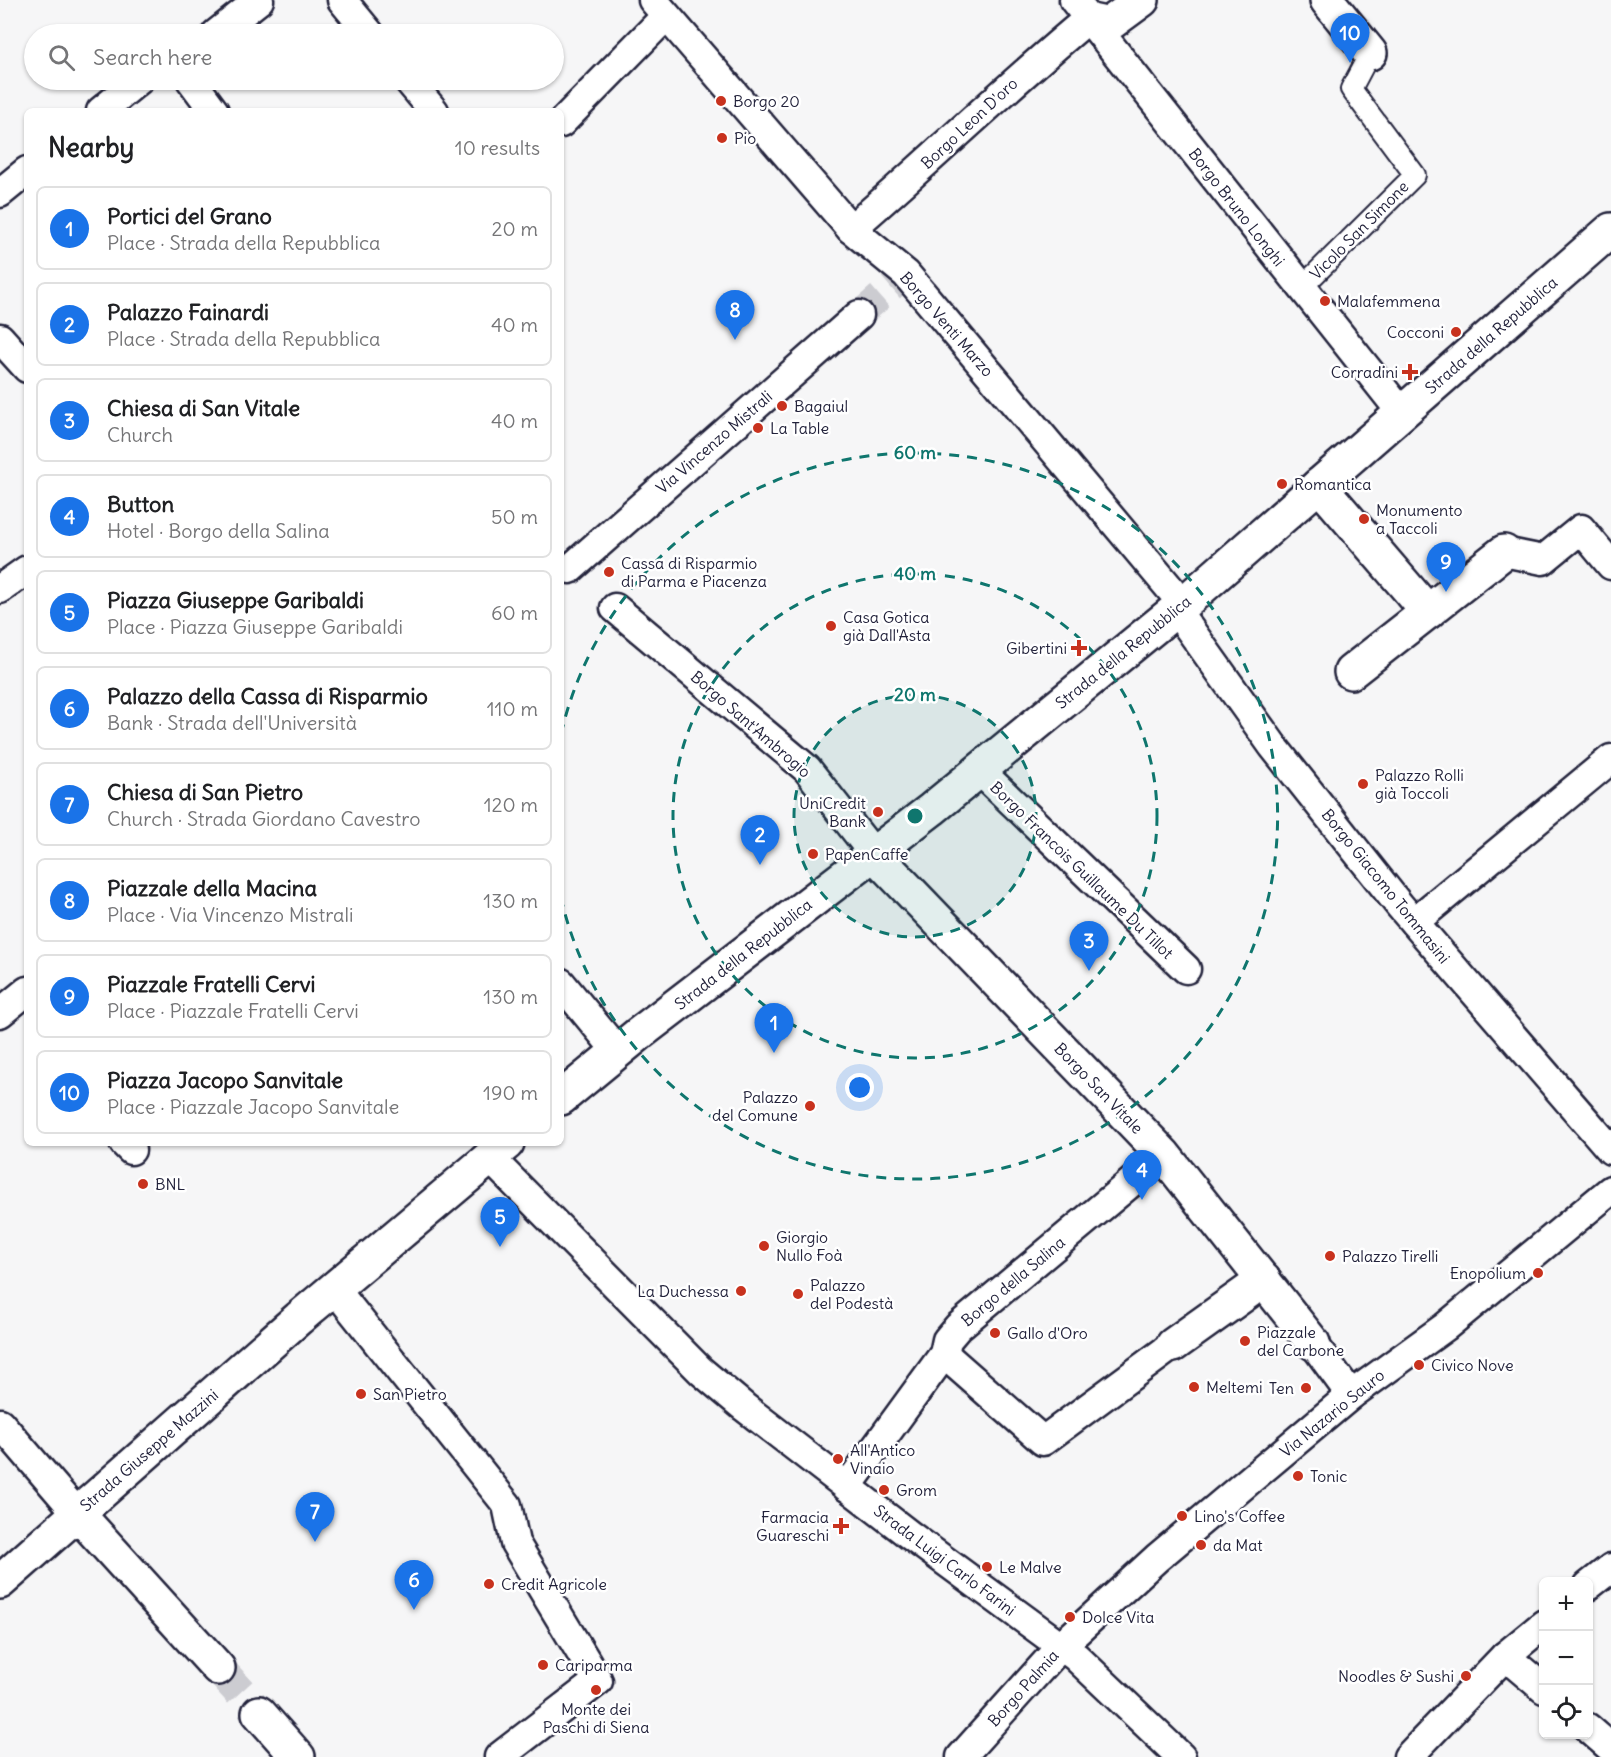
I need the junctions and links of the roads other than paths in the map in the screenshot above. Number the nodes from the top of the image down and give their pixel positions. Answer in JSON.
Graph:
{"nodes":[{"id":1,"x":259,"y":0,"type":"edge"},
{"id":2,"x":342,"y":0,"type":"edge"},
{"id":3,"x":1142,"y":0,"type":"edge"},
{"id":4,"x":1327,"y":0,"type":"edge"},
{"id":5,"x":659,"y":8,"type":"edge"},
{"id":6,"x":1092,"y":14,"type":"edge"},
{"id":7,"x":229,"y":24,"type":"edge"},
{"id":8,"x":362,"y":24,"type":"edge"},
{"id":9,"x":1370,"y":53,"type":"joint"},
{"id":10,"x":127,"y":90,"type":"edge"},
{"id":11,"x":198,"y":90,"type":"edge"},
{"id":12,"x":416,"y":90,"type":"edge"},
{"id":13,"x":105,"y":108,"type":"edge"},
{"id":14,"x":212,"y":108,"type":"edge"},
{"id":15,"x":431,"y":108,"type":"edge"},
{"id":16,"x":564,"y":119,"type":"edge"},
{"id":17,"x":24,"y":173,"type":"edge"},
{"id":18,"x":0,"y":193,"type":"edge"},
{"id":19,"x":851,"y":229,"type":"junction"},
{"id":20,"x":1611,"y":230,"type":"edge"},
{"id":21,"x":1301,"y":288,"type":"junction"},
{"id":22,"x":859,"y":315,"type":"tunnel mouth"},
{"id":23,"x":0,"y":338,"type":"edge"},
{"id":24,"x":24,"y":365,"type":"edge"},
{"id":25,"x":1402,"y":413,"type":"junction"},
{"id":26,"x":1318,"y":485,"type":"junction"},
{"id":27,"x":1504,"y":552,"type":"joint"},
{"id":28,"x":1611,"y":565,"type":"edge"},
{"id":29,"x":570,"y":569,"type":"dead end"},
{"id":30,"x":1180,"y":607,"type":"junction"},
{"id":31,"x":615,"y":608,"type":"dead end"},
{"id":32,"x":1428,"y":612,"type":"junction"},
{"id":33,"x":1351,"y":672,"type":"dead end"},
{"id":34,"x":1611,"y":759,"type":"edge"},
{"id":35,"x":979,"y":770,"type":"junction"},
{"id":36,"x":873,"y":853,"type":"junction"},
{"id":37,"x":1414,"y":922,"type":"junction"},
{"id":38,"x":1186,"y":969,"type":"dead end"},
{"id":39,"x":564,"y":987,"type":"edge"},
{"id":40,"x":617,"y":1051,"type":"junction"},
{"id":41,"x":564,"y":1095,"type":"edge"},
{"id":42,"x":498,"y":1150,"type":"edge"},
{"id":43,"x":1611,"y":1150,"type":"edge"},
{"id":44,"x":1164,"y":1155,"type":"junction"},
{"id":45,"x":1611,"y":1190,"type":"edge"},
{"id":46,"x":1264,"y":1280,"type":"junction"},
{"id":47,"x":334,"y":1288,"type":"junction"},
{"id":48,"x":1313,"y":1343,"type":"joint"},
{"id":49,"x":1173,"y":1345,"type":"joint"},
{"id":50,"x":944,"y":1354,"type":"junction"},
{"id":51,"x":1351,"y":1395,"type":"junction"},
{"id":52,"x":0,"y":1423,"type":"edge"},
{"id":53,"x":847,"y":1487,"type":"junction"},
{"id":54,"x":77,"y":1513,"type":"junction"},
{"id":55,"x":0,"y":1582,"type":"edge"},
{"id":56,"x":1539,"y":1628,"type":"edge"},
{"id":57,"x":1061,"y":1646,"type":"junction"},
{"id":58,"x":1505,"y":1656,"type":"junction"},
{"id":59,"x":218,"y":1668,"type":"tunnel mouth"},
{"id":60,"x":1539,"y":1685,"type":"edge"},
{"id":61,"x":259,"y":1713,"type":"tunnel mouth"},
{"id":62,"x":1593,"y":1732,"type":"edge"},
{"id":63,"x":1611,"y":1748,"type":"edge"},
{"id":64,"x":298,"y":1757,"type":"edge"},
{"id":65,"x":499,"y":1757,"type":"edge"},
{"id":66,"x":961,"y":1757,"type":"edge"},
{"id":67,"x":1181,"y":1757,"type":"edge"},
{"id":68,"x":1407,"y":1757,"type":"edge"}],
"edges":[{"from":1,"to":7,"type":"street"},
{"from":2,"to":8,"type":"street"},
{"from":3,"to":6,"type":"street"},
{"from":4,"to":9,"type":"street"},
{"from":5,"to":16,"type":"street"},
{"from":5,"to":19,"type":"street","name":"Borgo Venti Marzo"},
{"from":6,"to":19,"type":"street","name":"Borgo Leon D'oro"},
{"from":6,"to":21,"type":"street","name":"Borgo Bruno Longhi"},
{"from":9,"to":21,"type":"lane","name":"Vicolo San Simone"},
{"from":10,"to":13,"type":"street"},
{"from":11,"to":14,"type":"street"},
{"from":12,"to":15,"type":"street"},
{"from":17,"to":18,"type":"street"},
{"from":19,"to":30,"type":"street","name":"Borgo Venti Marzo"},
{"from":20,"to":25,"type":"street","name":"Strada della Repubblica"},
{"from":21,"to":25,"type":"street","name":"Borgo Bruno Longhi"},
{"from":22,"to":29,"type":"street","name":"Via Vincenzo Mistrali"},
{"from":23,"to":24,"type":"street"},
{"from":25,"to":26,"type":"street","name":"Strada della Repubblica"},
{"from":26,"to":30,"type":"street","name":"Strada della Repubblica"},
{"from":26,"to":32,"type":"street"},
{"from":27,"to":28,"type":"street"},
{"from":27,"to":32,"type":"street"},
{"from":30,"to":35,"type":"street","name":"Strada della Repubblica"},
{"from":30,"to":37,"type":"street","name":"Borgo Giacomo Tommasini"},
{"from":31,"to":36,"type":"street","name":"Borgo Sant'Ambrogio"},
{"from":32,"to":33,"type":"street"},
{"from":34,"to":37,"type":"street"},
{"from":35,"to":36,"type":"street","name":"Strada della Repubblica"},
{"from":35,"to":38,"type":"street","name":"Borgo Francois Guillaume Du Tillot"},
{"from":36,"to":40,"type":"street","name":"Strada della Repubblica"},
{"from":36,"to":44,"type":"street","name":"Borgo San Vitale"},
{"from":37,"to":43,"type":"street","name":"Borgo Giacomo Tommasini"},
{"from":39,"to":40,"type":"street"},
{"from":40,"to":41,"type":"street","name":"Strada della Repubblica"},
{"from":42,"to":47,"type":"street","name":"Strada Giuseppe Mazzini"},
{"from":42,"to":53,"type":"street","name":"Strada Luigi Carlo Farini"},
{"from":44,"to":46,"type":"street","name":"Borgo San Vitale"},
{"from":44,"to":50,"type":"street","name":"Borgo della Salina"},
{"from":45,"to":51,"type":"street","name":"Via Nazario Sauro"},
{"from":46,"to":48,"type":"street","name":"Borgo San Vitale"},
{"from":46,"to":49,"type":"street"},
{"from":47,"to":54,"type":"street","name":"Strada Giuseppe Mazzini"},
{"from":47,"to":65,"type":"street"},
{"from":48,"to":51,"type":"street","name":"Borgo San Vitale"},
{"from":49,"to":50,"type":"street"},
{"from":50,"to":53,"type":"street","name":"Borgo della Salina"},
{"from":51,"to":57,"type":"street","name":"Via Nazario Sauro"},
{"from":52,"to":54,"type":"street"},
{"from":53,"to":57,"type":"street","name":"Strada Luigi Carlo Farini"},
{"from":54,"to":55,"type":"street","name":"Strada Giuseppe Mazzini"},
{"from":54,"to":59,"type":"street"},
{"from":56,"to":58,"type":"street"},
{"from":57,"to":66,"type":"street","name":"Borgo Palmia"},
{"from":57,"to":67,"type":"street","name":"Strada Luigi Carlo Farini"},
{"from":58,"to":60,"type":"street"},
{"from":58,"to":68,"type":"street"},
{"from":61,"to":64,"type":"street"},
{"from":62,"to":63,"type":"street"}]}
